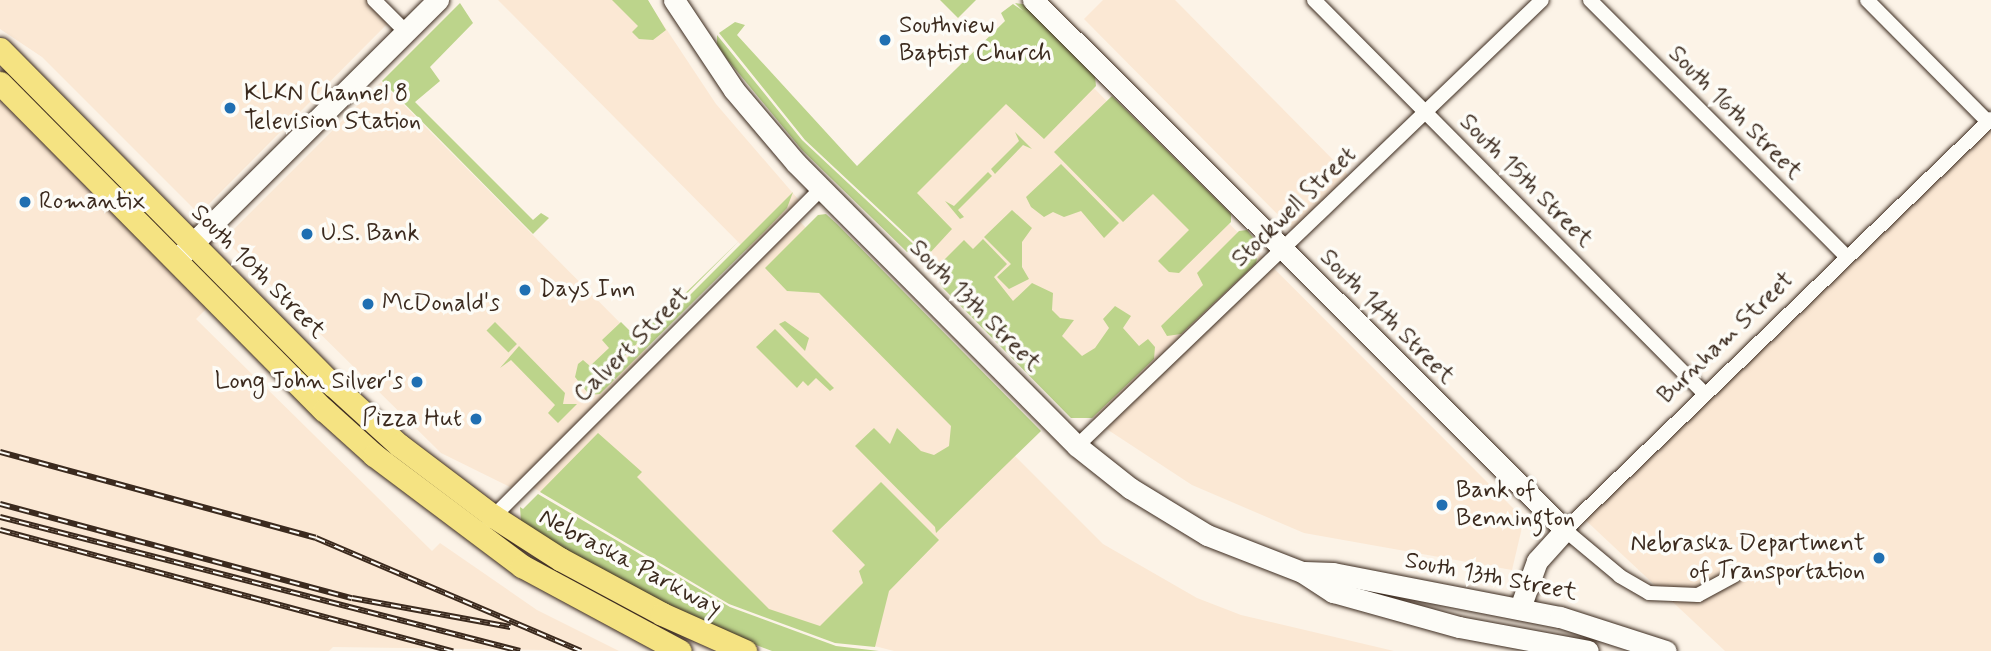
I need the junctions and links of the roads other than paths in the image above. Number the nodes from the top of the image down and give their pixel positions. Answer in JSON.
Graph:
{"nodes":[{"id":1,"x":374,"y":0,"type":"edge"},
{"id":2,"x":438,"y":0,"type":"edge"},
{"id":3,"x":674,"y":0,"type":"edge"},
{"id":4,"x":1034,"y":0,"type":"edge"},
{"id":5,"x":1314,"y":0,"type":"edge"},
{"id":6,"x":1542,"y":0,"type":"edge"},
{"id":7,"x":1590,"y":0,"type":"edge"},
{"id":8,"x":1867,"y":0,"type":"edge"},
{"id":9,"x":406,"y":32,"type":"junction"},
{"id":10,"x":0,"y":48,"type":"edge"},
{"id":11,"x":0,"y":83,"type":"edge"},
{"id":12,"x":1426,"y":113,"type":"junction"},
{"id":13,"x":1990,"y":121,"type":"edge"},
{"id":14,"x":821,"y":188,"type":"junction"},
{"id":15,"x":193,"y":243,"type":"junction"},
{"id":16,"x":1282,"y":250,"type":"junction"},
{"id":17,"x":1847,"y":257,"type":"junction"},
{"id":18,"x":176,"y":261,"type":"junction"},
{"id":19,"x":1706,"y":394,"type":"junction"},
{"id":20,"x":1077,"y":446,"type":"junction"},
{"id":21,"x":494,"y":516,"type":"junction"},
{"id":22,"x":1565,"y":530,"type":"junction"},
{"id":23,"x":475,"y":534,"type":"junction"},
{"id":24,"x":1302,"y":572,"type":"junction"},
{"id":25,"x":1735,"y":575,"type":"dead end"},
{"id":26,"x":1520,"y":608,"type":"junction"},
{"id":27,"x":680,"y":651,"type":"edge"},
{"id":28,"x":745,"y":651,"type":"edge"},
{"id":29,"x":1588,"y":651,"type":"edge"},
{"id":30,"x":1666,"y":651,"type":"edge"}],
"edges":[{"from":1,"to":9,"type":"street"},
{"from":2,"to":9,"type":"main road"},
{"from":3,"to":14,"type":"main road","name":"South 13th Street"},
{"from":4,"to":16,"type":"main road","name":"South 14th Street"},
{"from":5,"to":12,"type":"street","name":"South 15th Street"},
{"from":6,"to":12,"type":"street","name":"Stockwell Street"},
{"from":7,"to":17,"type":"street","name":"South 16th Street"},
{"from":8,"to":13,"type":"street"},
{"from":9,"to":15,"type":"main road"},
{"from":10,"to":15,"type":"main road","name":"South 10th Street"},
{"from":11,"to":18,"type":"main road","name":"South 10th Street"},
{"from":12,"to":16,"type":"street","name":"Stockwell Street"},
{"from":12,"to":19,"type":"street","name":"South 15th Street"},
{"from":13,"to":17,"type":"street","name":"Burnham Street"},
{"from":14,"to":20,"type":"main road","name":"South 13th Street"},
{"from":14,"to":21,"type":"street","name":"Calvert Street"},
{"from":15,"to":18,"type":"main road"},
{"from":15,"to":21,"type":"main road","name":"South 10th Street"},
{"from":16,"to":20,"type":"street","name":"Stockwell Street"},
{"from":16,"to":22,"type":"main road","name":"South 14th Street"},
{"from":17,"to":19,"type":"street","name":"Burnham Street"},
{"from":18,"to":23,"type":"main road","name":"South 10th Street"},
{"from":19,"to":22,"type":"street","name":"Burnham Street"},
{"from":20,"to":24,"type":"main road","name":"South 13th Street"},
{"from":21,"to":23,"type":"street","name":"Calvert Street"},
{"from":21,"to":28,"type":"main road","name":"Nebraska Parkway"},
{"from":22,"to":25,"type":"street","name":"South 14th Street"},
{"from":22,"to":26,"type":"main road","name":"Burnham Street"},
{"from":23,"to":27,"type":"main road"},
{"from":24,"to":26,"type":"main road","name":"South 13th Street"},
{"from":24,"to":29,"type":"main road","name":"South 13th Street"},
{"from":26,"to":30,"type":"main road","name":"South 13th Street"}]}
